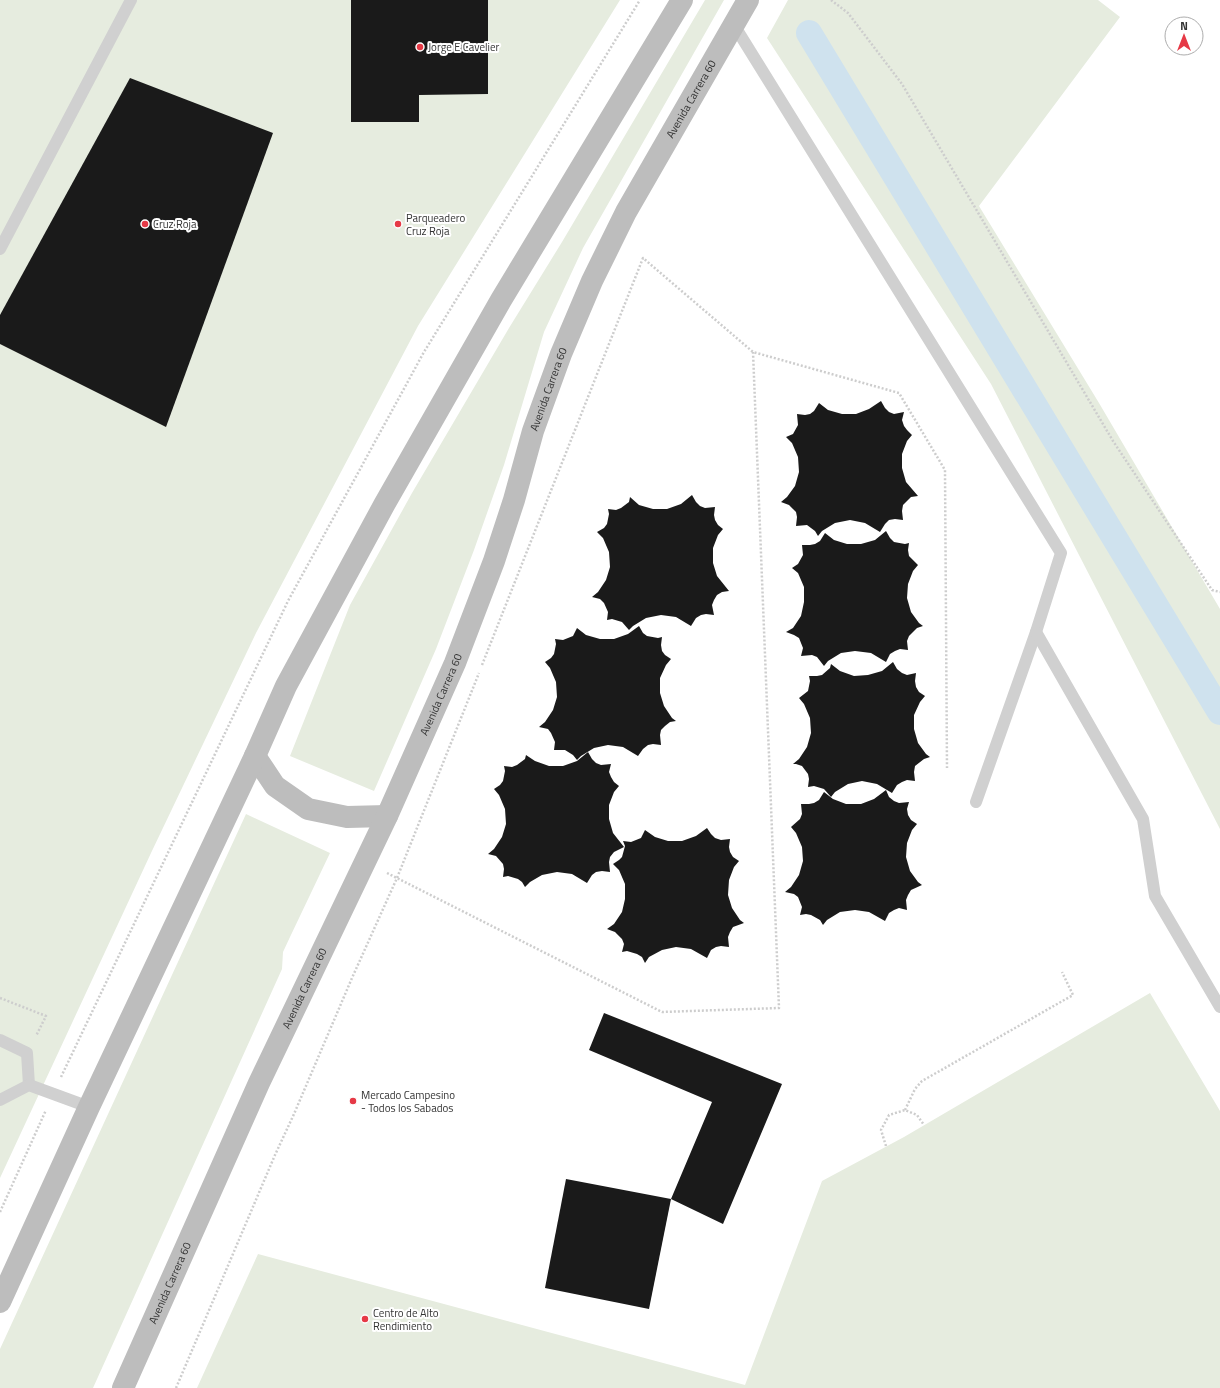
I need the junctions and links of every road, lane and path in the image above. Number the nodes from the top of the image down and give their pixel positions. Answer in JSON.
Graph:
{"nodes":[{"id":1,"x":131,"y":0,"type":"edge"},
{"id":2,"x":640,"y":0,"type":"edge"},
{"id":3,"x":682,"y":0,"type":"edge"},
{"id":4,"x":748,"y":0,"type":"edge"},
{"id":5,"x":831,"y":0,"type":"edge"},
{"id":6,"x":734,"y":25,"type":"junction"},
{"id":7,"x":0,"y":249,"type":"edge"},
{"id":8,"x":753,"y":352,"type":"junction"},
{"id":9,"x":1220,"y":592,"type":"edge"},
{"id":10,"x":1036,"y":632,"type":"junction"},
{"id":11,"x":255,"y":756,"type":"junction"},
{"id":12,"x":947,"y":768,"type":"dead end"},
{"id":13,"x":976,"y":802,"type":"dead end"},
{"id":14,"x":387,"y":816,"type":"junction"},
{"id":15,"x":365,"y":862,"type":"junction"},
{"id":16,"x":397,"y":878,"type":"junction"},
{"id":17,"x":1062,"y":972,"type":"dead end"},
{"id":18,"x":0,"y":998,"type":"edge"},
{"id":19,"x":1220,"y":1007,"type":"edge"},
{"id":20,"x":0,"y":1040,"type":"edge"},
{"id":21,"x":27,"y":1053,"type":"junction"},
{"id":22,"x":29,"y":1085,"type":"junction"},
{"id":23,"x":53,"y":1094,"type":"junction"},
{"id":24,"x":0,"y":1100,"type":"edge"},
{"id":25,"x":89,"y":1107,"type":"junction"},
{"id":26,"x":905,"y":1110,"type":"junction"},
{"id":27,"x":924,"y":1125,"type":"dead end"},
{"id":28,"x":886,"y":1146,"type":"dead end"},
{"id":29,"x":0,"y":1212,"type":"edge"},
{"id":30,"x":0,"y":1302,"type":"edge"},
{"id":31,"x":123,"y":1388,"type":"edge"},
{"id":32,"x":176,"y":1388,"type":"edge"}],
"edges":[{"from":1,"to":7,"type":"lane"},
{"from":2,"to":23,"type":"path"},
{"from":3,"to":11,"type":"main road"},
{"from":4,"to":6,"type":"main road","name":"Avenida Carrera 60"},
{"from":5,"to":9,"type":"path"},
{"from":6,"to":10,"type":"lane"},
{"from":6,"to":14,"type":"main road","name":"Avenida Carrera 60"},
{"from":8,"to":12,"type":"path"},
{"from":8,"to":16,"type":"path"},
{"from":8,"to":16,"type":"path"},
{"from":10,"to":13,"type":"lane"},
{"from":10,"to":19,"type":"lane"},
{"from":11,"to":14,"type":"main road"},
{"from":11,"to":25,"type":"main road"},
{"from":14,"to":15,"type":"main road","name":"Avenida Carrera 60"},
{"from":15,"to":16,"type":"path"},
{"from":15,"to":31,"type":"main road","name":"Avenida Carrera 60"},
{"from":16,"to":32,"type":"path"},
{"from":17,"to":26,"type":"path"},
{"from":18,"to":21,"type":"path"},
{"from":20,"to":21,"type":"lane"},
{"from":21,"to":22,"type":"lane"},
{"from":22,"to":23,"type":"lane"},
{"from":22,"to":24,"type":"lane"},
{"from":23,"to":25,"type":"lane"},
{"from":23,"to":29,"type":"path"},
{"from":25,"to":30,"type":"main road"},
{"from":26,"to":27,"type":"path"},
{"from":26,"to":28,"type":"path"}]}
